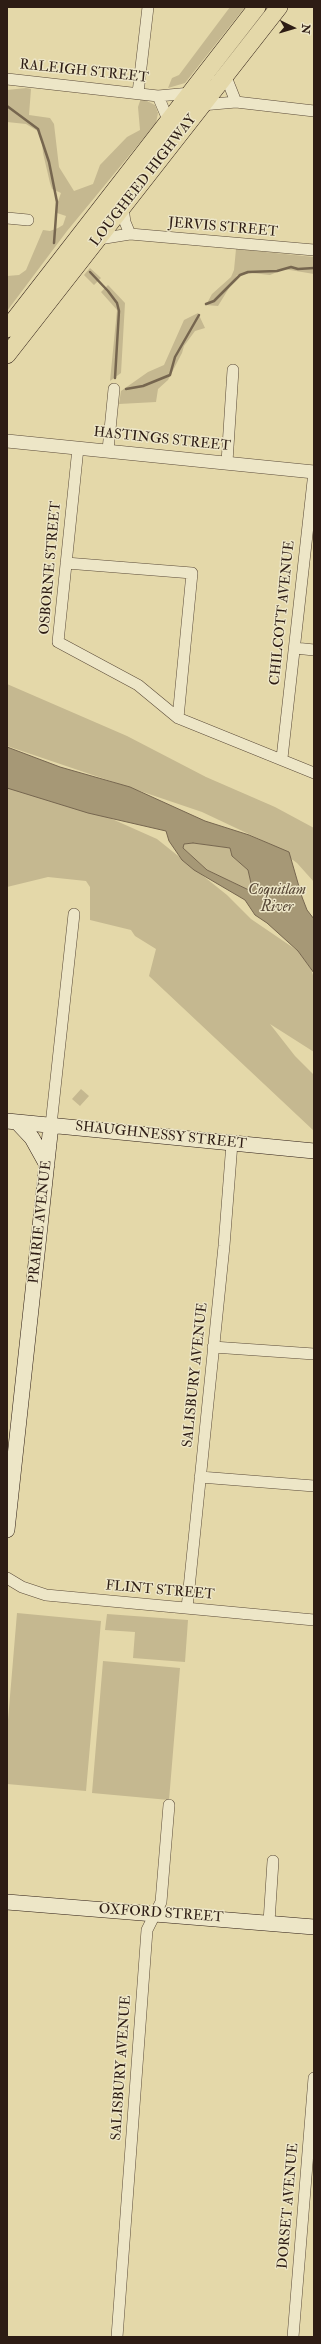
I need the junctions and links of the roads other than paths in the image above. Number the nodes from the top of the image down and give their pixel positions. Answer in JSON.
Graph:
{"nodes":[{"id":1,"x":148,"y":7,"type":"edge"},
{"id":2,"x":257,"y":7,"type":"edge"},
{"id":3,"x":279,"y":7,"type":"edge"},
{"id":4,"x":226,"y":77,"type":"junction"},
{"id":5,"x":7,"y":79,"type":"edge"},
{"id":6,"x":138,"y":93,"type":"junction"},
{"id":7,"x":158,"y":96,"type":"junction"},
{"id":8,"x":197,"y":99,"type":"junction"},
{"id":9,"x":236,"y":102,"type":"junction"},
{"id":10,"x":314,"y":111,"type":"edge"},
{"id":11,"x":169,"y":122,"type":"junction"},
{"id":12,"x":123,"y":208,"type":"junction"},
{"id":13,"x":7,"y":218,"type":"edge"},
{"id":14,"x":28,"y":220,"type":"dead end"},
{"id":15,"x":130,"y":234,"type":"junction"},
{"id":16,"x":99,"y":239,"type":"junction"},
{"id":17,"x":314,"y":250,"type":"edge"},
{"id":18,"x":7,"y":329,"type":"edge"},
{"id":19,"x":7,"y":355,"type":"edge"},
{"id":20,"x":233,"y":370,"type":"dead end"},
{"id":21,"x":114,"y":389,"type":"dead end"},
{"id":22,"x":7,"y":441,"type":"edge"},
{"id":23,"x":78,"y":448,"type":"junction"},
{"id":24,"x":108,"y":450,"type":"junction"},
{"id":25,"x":227,"y":462,"type":"junction"},
{"id":26,"x":314,"y":472,"type":"edge"},
{"id":27,"x":66,"y":563,"type":"junction"},
{"id":28,"x":295,"y":648,"type":"junction"},
{"id":29,"x":314,"y":650,"type":"edge"},
{"id":30,"x":178,"y":718,"type":"junction"},
{"id":31,"x":282,"y":758,"type":"junction"},
{"id":32,"x":314,"y":773,"type":"edge"},
{"id":33,"x":74,"y":914,"type":"dead end"},
{"id":34,"x":12,"y":1122,"type":"edge"},
{"id":35,"x":51,"y":1125,"type":"junction"},
{"id":36,"x":232,"y":1144,"type":"junction"},
{"id":37,"x":314,"y":1151,"type":"edge"},
{"id":38,"x":47,"y":1165,"type":"junction"},
{"id":39,"x":214,"y":1347,"type":"junction"},
{"id":40,"x":314,"y":1354,"type":"edge"},
{"id":41,"x":200,"y":1477,"type":"junction"},
{"id":42,"x":314,"y":1486,"type":"edge"},
{"id":43,"x":7,"y":1530,"type":"edge"},
{"id":44,"x":7,"y":1578,"type":"edge"},
{"id":45,"x":187,"y":1608,"type":"junction"},
{"id":46,"x":314,"y":1620,"type":"edge"},
{"id":47,"x":168,"y":1805,"type":"dead end"},
{"id":48,"x":273,"y":1861,"type":"dead end"},
{"id":49,"x":7,"y":1902,"type":"edge"},
{"id":50,"x":155,"y":1914,"type":"junction"},
{"id":51,"x":269,"y":1922,"type":"junction"},
{"id":52,"x":314,"y":1927,"type":"edge"},
{"id":53,"x":314,"y":2078,"type":"edge"},
{"id":54,"x":117,"y":2337,"type":"edge"},
{"id":55,"x":294,"y":2337,"type":"edge"}],
"edges":[{"from":1,"to":6,"type":"street"},
{"from":2,"to":8,"type":"main road","name":"LOUGHEED HIGHWAY"},
{"from":3,"to":4,"type":"main road","name":"LOUGHEED HIGHWAY"},
{"from":4,"to":8,"type":"main road","name":"LOUGHEED HIGHWAY"},
{"from":4,"to":9,"type":"street"},
{"from":5,"to":6,"type":"street","name":"RALEIGH STREET"},
{"from":6,"to":7,"type":"street","name":"RALEIGH STREET"},
{"from":7,"to":8,"type":"street","name":"RALEIGH STREET"},
{"from":7,"to":11,"type":"street","name":"RALEIGH STREET"},
{"from":8,"to":9,"type":"street","name":"RALEIGH STREET"},
{"from":8,"to":11,"type":"main road","name":"LOUGHEED HIGHWAY"},
{"from":8,"to":12,"type":"main road","name":"LOUGHEED HIGHWAY"},
{"from":9,"to":10,"type":"street","name":"RALEIGH STREET"},
{"from":11,"to":18,"type":"main road","name":"LOUGHEED HIGHWAY"},
{"from":12,"to":15,"type":"street"},
{"from":12,"to":16,"type":"main road","name":"LOUGHEED HIGHWAY"},
{"from":13,"to":14,"type":"street"},
{"from":15,"to":16,"type":"street","name":"JERVIS STREET"},
{"from":15,"to":17,"type":"street","name":"JERVIS STREET"},
{"from":16,"to":19,"type":"main road","name":"LOUGHEED HIGHWAY"},
{"from":20,"to":25,"type":"street"},
{"from":21,"to":24,"type":"street"},
{"from":22,"to":23,"type":"street","name":"HASTINGS STREET"},
{"from":23,"to":24,"type":"street","name":"HASTINGS STREET"},
{"from":23,"to":27,"type":"street","name":"OSBORNE STREET"},
{"from":24,"to":25,"type":"street","name":"HASTINGS STREET"},
{"from":25,"to":26,"type":"street","name":"HASTINGS STREET"},
{"from":26,"to":28,"type":"street","name":"CHILCOTT AVENUE"},
{"from":27,"to":30,"type":"street","name":"OSBORNE STREET"},
{"from":27,"to":30,"type":"street"},
{"from":28,"to":29,"type":"street"},
{"from":28,"to":31,"type":"street","name":"CHILCOTT AVENUE"},
{"from":30,"to":31,"type":"street","name":"OSBORNE STREET"},
{"from":31,"to":32,"type":"street","name":"OSBORNE STREET"},
{"from":33,"to":35,"type":"street","name":"PRAIRIE AVENUE"},
{"from":34,"to":35,"type":"main road","name":"SHAUGHNESSY STREET"},
{"from":34,"to":38,"type":"main road"},
{"from":35,"to":36,"type":"main road","name":"SHAUGHNESSY STREET"},
{"from":35,"to":38,"type":"main road","name":"PRAIRIE AVENUE"},
{"from":36,"to":37,"type":"main road","name":"SHAUGHNESSY STREET"},
{"from":36,"to":39,"type":"street","name":"SALISBURY AVENUE"},
{"from":38,"to":43,"type":"main road","name":"PRAIRIE AVENUE"},
{"from":39,"to":40,"type":"street"},
{"from":39,"to":41,"type":"street","name":"SALISBURY AVENUE"},
{"from":41,"to":42,"type":"street"},
{"from":41,"to":45,"type":"street","name":"SALISBURY AVENUE"},
{"from":44,"to":45,"type":"street","name":"FLINT STREET"},
{"from":45,"to":46,"type":"street","name":"FLINT STREET"},
{"from":47,"to":50,"type":"street","name":"SALISBURY AVENUE"},
{"from":48,"to":51,"type":"street"},
{"from":49,"to":50,"type":"main road","name":"OXFORD STREET"},
{"from":50,"to":51,"type":"main road","name":"OXFORD STREET"},
{"from":50,"to":54,"type":"street","name":"SALISBURY AVENUE"},
{"from":51,"to":52,"type":"main road","name":"OXFORD STREET"},
{"from":53,"to":55,"type":"street","name":"DORSET AVENUE"}]}
